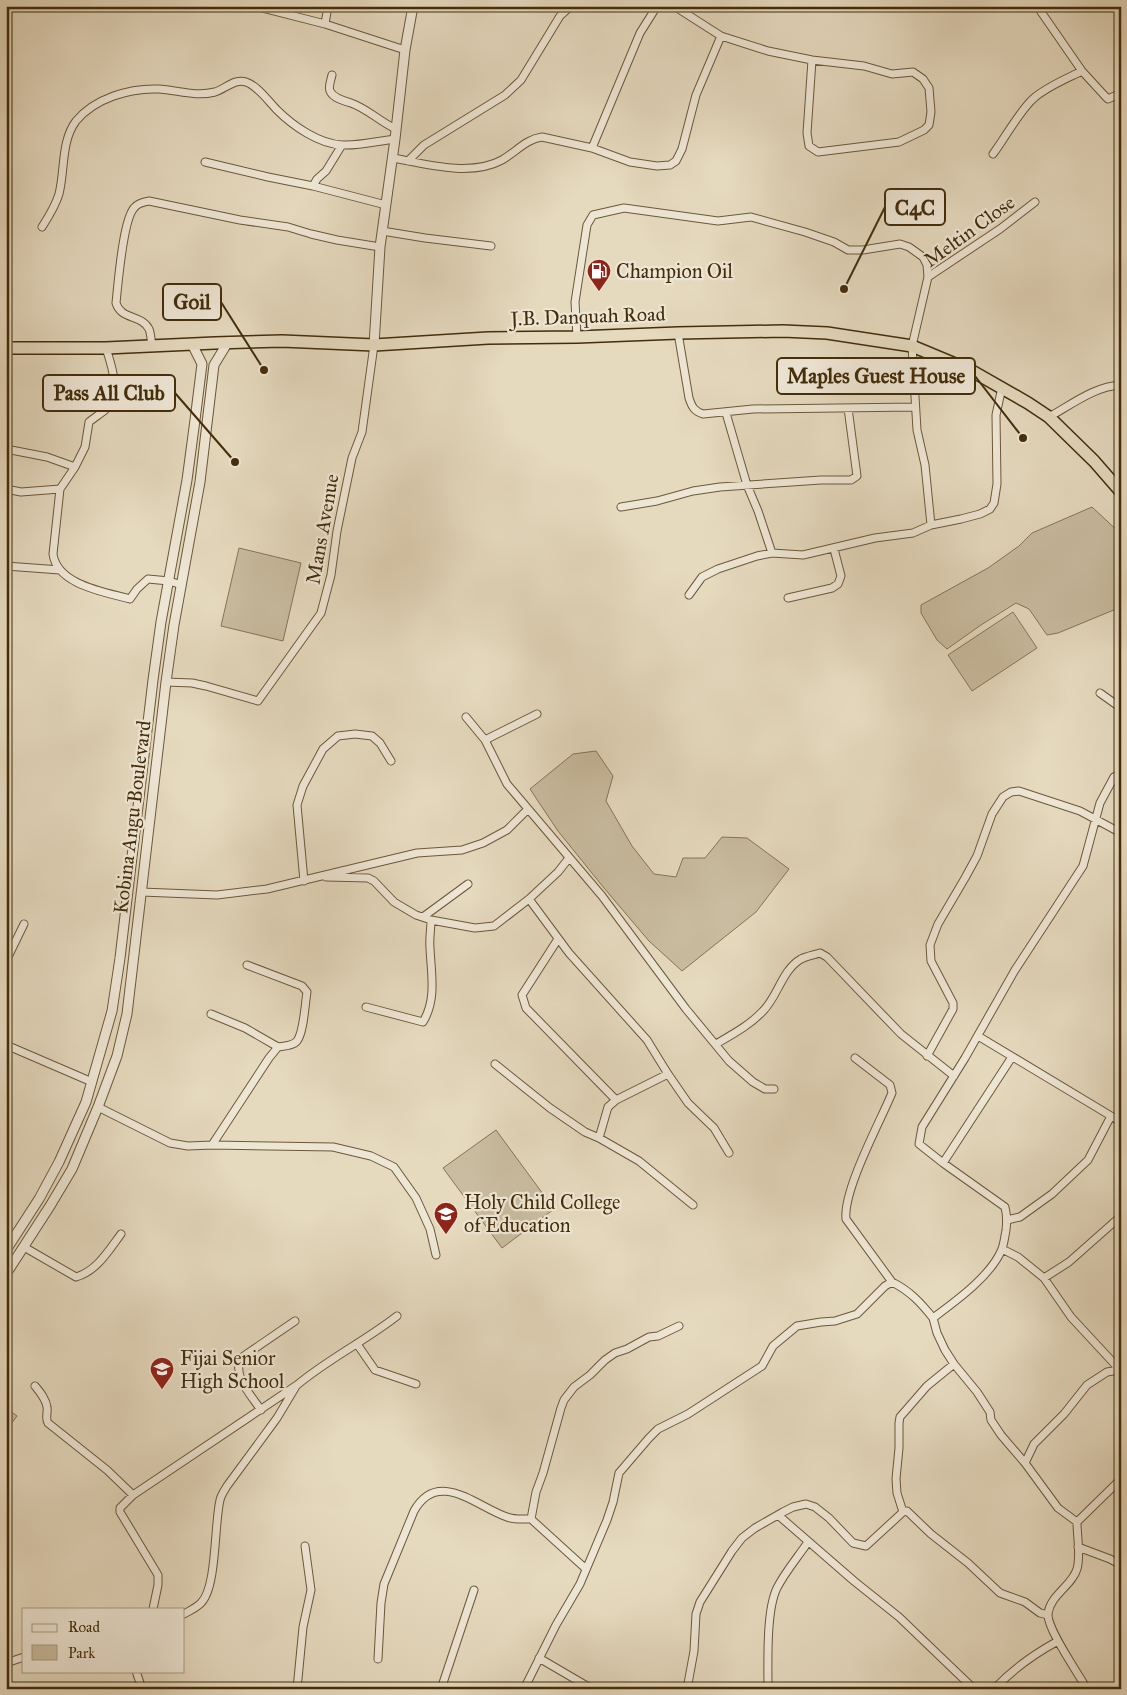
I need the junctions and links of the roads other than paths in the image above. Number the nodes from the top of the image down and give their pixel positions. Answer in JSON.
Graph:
{"nodes":[{"id":1,"x":255,"y":6,"type":"edge"},
{"id":2,"x":328,"y":6,"type":"edge"},
{"id":3,"x":413,"y":6,"type":"edge"},
{"id":4,"x":570,"y":6,"type":"edge"},
{"id":5,"x":657,"y":6,"type":"edge"},
{"id":6,"x":674,"y":6,"type":"edge"},
{"id":7,"x":1037,"y":6,"type":"edge"},
{"id":8,"x":325,"y":24,"type":"junction"},
{"id":9,"x":721,"y":36,"type":"junction"},
{"id":10,"x":405,"y":50,"type":"junction"},
{"id":11,"x":812,"y":60,"type":"junction"},
{"id":12,"x":1082,"y":71,"type":"junction"},
{"id":13,"x":332,"y":75,"type":"dead end"},
{"id":14,"x":1121,"y":93,"type":"edge"},
{"id":15,"x":396,"y":134,"type":"junction"},
{"id":16,"x":342,"y":145,"type":"junction"},
{"id":17,"x":592,"y":148,"type":"junction"},
{"id":18,"x":994,"y":154,"type":"dead end"},
{"id":19,"x":393,"y":158,"type":"junction"},
{"id":20,"x":408,"y":161,"type":"junction"},
{"id":21,"x":205,"y":162,"type":"dead end"},
{"id":22,"x":313,"y":186,"type":"junction"},
{"id":23,"x":1035,"y":202,"type":"dead end"},
{"id":24,"x":386,"y":205,"type":"junction"},
{"id":25,"x":42,"y":227,"type":"dead end"},
{"id":26,"x":382,"y":231,"type":"junction"},
{"id":27,"x":491,"y":246,"type":"dead end"},
{"id":28,"x":380,"y":247,"type":"junction"},
{"id":29,"x":928,"y":277,"type":"junction"},
{"id":30,"x":678,"y":333,"type":"junction"},
{"id":31,"x":577,"y":337,"type":"junction"},
{"id":32,"x":228,"y":342,"type":"junction"},
{"id":33,"x":192,"y":344,"type":"junction"},
{"id":34,"x":152,"y":345,"type":"junction"},
{"id":35,"x":374,"y":345,"type":"junction"},
{"id":36,"x":912,"y":346,"type":"junction"},
{"id":37,"x":6,"y":348,"type":"edge"},
{"id":38,"x":106,"y":348,"type":"junction"},
{"id":39,"x":202,"y":364,"type":"junction"},
{"id":40,"x":214,"y":365,"type":"junction"},
{"id":41,"x":1121,"y":386,"type":"edge"},
{"id":42,"x":1002,"y":387,"type":"junction"},
{"id":43,"x":915,"y":407,"type":"junction"},
{"id":44,"x":848,"y":408,"type":"junction"},
{"id":45,"x":726,"y":413,"type":"junction"},
{"id":46,"x":1049,"y":418,"type":"junction"},
{"id":47,"x":6,"y":449,"type":"edge"},
{"id":48,"x":75,"y":467,"type":"junction"},
{"id":49,"x":747,"y":484,"type":"junction"},
{"id":50,"x":6,"y":489,"type":"edge"},
{"id":51,"x":60,"y":489,"type":"junction"},
{"id":52,"x":1121,"y":492,"type":"edge"},
{"id":53,"x":621,"y":507,"type":"dead end"},
{"id":54,"x":931,"y":525,"type":"junction"},
{"id":55,"x":834,"y":549,"type":"junction"},
{"id":56,"x":772,"y":553,"type":"junction"},
{"id":57,"x":6,"y":566,"type":"edge"},
{"id":58,"x":60,"y":570,"type":"junction"},
{"id":59,"x":169,"y":581,"type":"junction"},
{"id":60,"x":182,"y":585,"type":"junction"},
{"id":61,"x":689,"y":595,"type":"dead end"},
{"id":62,"x":788,"y":598,"type":"dead end"},
{"id":63,"x":166,"y":682,"type":"junction"},
{"id":64,"x":1100,"y":693,"type":"dead end"},
{"id":65,"x":1121,"y":708,"type":"edge"},
{"id":66,"x":537,"y":714,"type":"dead end"},
{"id":67,"x":466,"y":716,"type":"dead end"},
{"id":68,"x":485,"y":740,"type":"junction"},
{"id":69,"x":391,"y":761,"type":"dead end"},
{"id":70,"x":1121,"y":774,"type":"edge"},
{"id":71,"x":528,"y":809,"type":"junction"},
{"id":72,"x":1096,"y":819,"type":"junction"},
{"id":73,"x":1121,"y":833,"type":"edge"},
{"id":74,"x":569,"y":858,"type":"junction"},
{"id":75,"x":321,"y":876,"type":"junction"},
{"id":76,"x":304,"y":881,"type":"junction"},
{"id":77,"x":468,"y":884,"type":"dead end"},
{"id":78,"x":127,"y":891,"type":"junction"},
{"id":79,"x":141,"y":892,"type":"junction"},
{"id":80,"x":529,"y":899,"type":"junction"},
{"id":81,"x":423,"y":918,"type":"junction"},
{"id":82,"x":432,"y":920,"type":"junction"},
{"id":83,"x":24,"y":924,"type":"dead end"},
{"id":84,"x":558,"y":939,"type":"junction"},
{"id":85,"x":6,"y":961,"type":"edge"},
{"id":86,"x":247,"y":966,"type":"dead end"},
{"id":87,"x":366,"y":1007,"type":"dead end"},
{"id":88,"x":211,"y":1014,"type":"dead end"},
{"id":89,"x":978,"y":1036,"type":"junction"},
{"id":90,"x":716,"y":1044,"type":"junction"},
{"id":91,"x":6,"y":1045,"type":"edge"},
{"id":92,"x":278,"y":1047,"type":"junction"},
{"id":93,"x":928,"y":1056,"type":"junction"},
{"id":94,"x":1012,"y":1057,"type":"junction"},
{"id":95,"x":855,"y":1058,"type":"dead end"},
{"id":96,"x":495,"y":1064,"type":"dead end"},
{"id":97,"x":668,"y":1074,"type":"junction"},
{"id":98,"x":954,"y":1076,"type":"junction"},
{"id":99,"x":92,"y":1082,"type":"junction"},
{"id":100,"x":774,"y":1089,"type":"dead end"},
{"id":101,"x":616,"y":1100,"type":"junction"},
{"id":102,"x":98,"y":1108,"type":"junction"},
{"id":103,"x":1111,"y":1116,"type":"junction"},
{"id":104,"x":1121,"y":1122,"type":"edge"},
{"id":105,"x":599,"y":1138,"type":"junction"},
{"id":106,"x":212,"y":1145,"type":"junction"},
{"id":107,"x":729,"y":1153,"type":"dead end"},
{"id":108,"x":942,"y":1163,"type":"junction"},
{"id":109,"x":694,"y":1205,"type":"dead end"},
{"id":110,"x":1121,"y":1216,"type":"edge"},
{"id":111,"x":1007,"y":1220,"type":"junction"},
{"id":112,"x":121,"y":1234,"type":"dead end"},
{"id":113,"x":24,"y":1247,"type":"junction"},
{"id":114,"x":1002,"y":1249,"type":"junction"},
{"id":115,"x":6,"y":1250,"type":"edge"},
{"id":116,"x":436,"y":1255,"type":"dead end"},
{"id":117,"x":6,"y":1274,"type":"edge"},
{"id":118,"x":1044,"y":1278,"type":"junction"},
{"id":119,"x":892,"y":1282,"type":"junction"},
{"id":120,"x":397,"y":1316,"type":"dead end"},
{"id":121,"x":933,"y":1318,"type":"junction"},
{"id":122,"x":295,"y":1321,"type":"dead end"},
{"id":123,"x":679,"y":1326,"type":"dead end"},
{"id":124,"x":357,"y":1344,"type":"junction"},
{"id":125,"x":954,"y":1364,"type":"junction"},
{"id":126,"x":1120,"y":1371,"type":"edge"},
{"id":127,"x":416,"y":1384,"type":"dead end"},
{"id":128,"x":297,"y":1385,"type":"junction"},
{"id":129,"x":35,"y":1386,"type":"dead end"},
{"id":130,"x":260,"y":1410,"type":"junction"},
{"id":131,"x":1025,"y":1463,"type":"junction"},
{"id":132,"x":1121,"y":1479,"type":"edge"},
{"id":133,"x":133,"y":1495,"type":"junction"},
{"id":134,"x":903,"y":1512,"type":"junction"},
{"id":135,"x":778,"y":1515,"type":"junction"},
{"id":136,"x":531,"y":1519,"type":"junction"},
{"id":137,"x":1077,"y":1522,"type":"junction"},
{"id":138,"x":808,"y":1542,"type":"junction"},
{"id":139,"x":305,"y":1546,"type":"dead end"},
{"id":140,"x":1078,"y":1547,"type":"junction"},
{"id":141,"x":1121,"y":1565,"type":"edge"},
{"id":142,"x":586,"y":1569,"type":"junction"},
{"id":143,"x":474,"y":1590,"type":"dead end"},
{"id":144,"x":153,"y":1608,"type":"edge"},
{"id":145,"x":185,"y":1613,"type":"edge"},
{"id":146,"x":1048,"y":1615,"type":"junction"},
{"id":147,"x":1058,"y":1641,"type":"junction"},
{"id":148,"x":22,"y":1658,"type":"edge"},
{"id":149,"x":539,"y":1658,"type":"junction"},
{"id":150,"x":378,"y":1659,"type":"dead end"},
{"id":151,"x":6,"y":1663,"type":"edge"},
{"id":152,"x":136,"y":1672,"type":"edge"},
{"id":153,"x":142,"y":1689,"type":"edge"},
{"id":154,"x":297,"y":1689,"type":"edge"},
{"id":155,"x":441,"y":1689,"type":"edge"},
{"id":156,"x":524,"y":1689,"type":"edge"},
{"id":157,"x":592,"y":1689,"type":"edge"},
{"id":158,"x":687,"y":1689,"type":"edge"},
{"id":159,"x":768,"y":1689,"type":"edge"},
{"id":160,"x":974,"y":1689,"type":"edge"},
{"id":161,"x":994,"y":1689,"type":"edge"},
{"id":162,"x":1087,"y":1689,"type":"edge"}],
"edges":[{"from":1,"to":8,"type":"street"},
{"from":2,"to":8,"type":"street"},
{"from":3,"to":10,"type":"street"},
{"from":4,"to":20,"type":"street"},
{"from":5,"to":17,"type":"street"},
{"from":6,"to":9,"type":"street"},
{"from":7,"to":12,"type":"street"},
{"from":8,"to":10,"type":"street"},
{"from":9,"to":11,"type":"street"},
{"from":9,"to":17,"type":"street"},
{"from":10,"to":15,"type":"street"},
{"from":11,"to":11,"type":"street"},
{"from":12,"to":14,"type":"street"},
{"from":12,"to":18,"type":"street"},
{"from":13,"to":15,"type":"street"},
{"from":15,"to":16,"type":"street"},
{"from":15,"to":19,"type":"street"},
{"from":16,"to":22,"type":"street"},
{"from":16,"to":25,"type":"street"},
{"from":17,"to":20,"type":"street"},
{"from":19,"to":20,"type":"street"},
{"from":19,"to":24,"type":"street"},
{"from":21,"to":22,"type":"street"},
{"from":22,"to":24,"type":"street"},
{"from":23,"to":29,"type":"street","name":"Meltin Close"},
{"from":24,"to":26,"type":"street"},
{"from":26,"to":27,"type":"street"},
{"from":26,"to":28,"type":"street"},
{"from":28,"to":34,"type":"street"},
{"from":28,"to":35,"type":"street"},
{"from":29,"to":31,"type":"street"},
{"from":29,"to":36,"type":"street","name":"Meltin Close"},
{"from":30,"to":31,"type":"highway","name":"J.B. Danquah Road"},
{"from":30,"to":36,"type":"highway","name":"J.B. Danquah Road"},
{"from":30,"to":45,"type":"street"},
{"from":31,"to":35,"type":"highway","name":"J.B. Danquah Road"},
{"from":32,"to":33,"type":"highway","name":"J.B. Danquah Road"},
{"from":32,"to":35,"type":"highway","name":"J.B. Danquah Road"},
{"from":32,"to":40,"type":"street","name":"Kobina Angu Boulevard"},
{"from":33,"to":34,"type":"highway","name":"J.B. Danquah Road"},
{"from":33,"to":39,"type":"street"},
{"from":34,"to":38,"type":"highway","name":"J.B. Danquah Road"},
{"from":35,"to":63,"type":"street","name":"Mans Avenue"},
{"from":36,"to":42,"type":"highway","name":"J.B. Danquah Road"},
{"from":36,"to":43,"type":"street","name":"Meltin Close"},
{"from":37,"to":38,"type":"highway","name":"J.B. Danquah Road"},
{"from":38,"to":48,"type":"street"},
{"from":39,"to":40,"type":"street"},
{"from":39,"to":59,"type":"street","name":"Kobina Angu Boulevard"},
{"from":40,"to":60,"type":"street","name":"Kobina Angu Boulevard"},
{"from":41,"to":46,"type":"street"},
{"from":42,"to":46,"type":"highway","name":"J.B. Danquah Road"},
{"from":42,"to":54,"type":"street"},
{"from":43,"to":44,"type":"street"},
{"from":43,"to":54,"type":"street","name":"Meltin Close"},
{"from":44,"to":45,"type":"street"},
{"from":44,"to":49,"type":"street"},
{"from":45,"to":49,"type":"street"},
{"from":46,"to":52,"type":"highway","name":"J.B. Danquah Road"},
{"from":47,"to":48,"type":"street"},
{"from":48,"to":51,"type":"street"},
{"from":49,"to":53,"type":"street"},
{"from":49,"to":56,"type":"street"},
{"from":50,"to":51,"type":"street"},
{"from":51,"to":58,"type":"street"},
{"from":54,"to":55,"type":"street"},
{"from":55,"to":56,"type":"street"},
{"from":55,"to":62,"type":"street"},
{"from":56,"to":61,"type":"street"},
{"from":57,"to":58,"type":"street"},
{"from":58,"to":59,"type":"street"},
{"from":59,"to":60,"type":"street"},
{"from":59,"to":78,"type":"street","name":"Kobina Angu Boulevard"},
{"from":60,"to":63,"type":"street","name":"Kobina Angu Boulevard"},
{"from":63,"to":79,"type":"street","name":"Kobina Angu Boulevard"},
{"from":64,"to":65,"type":"street"},
{"from":66,"to":68,"type":"street"},
{"from":67,"to":68,"type":"street"},
{"from":68,"to":71,"type":"street"},
{"from":69,"to":76,"type":"street"},
{"from":70,"to":72,"type":"street"},
{"from":71,"to":74,"type":"street"},
{"from":71,"to":75,"type":"street"},
{"from":72,"to":73,"type":"street"},
{"from":72,"to":89,"type":"street"},
{"from":72,"to":93,"type":"street"},
{"from":74,"to":80,"type":"street"},
{"from":74,"to":90,"type":"street"},
{"from":75,"to":76,"type":"street"},
{"from":75,"to":81,"type":"street"},
{"from":76,"to":79,"type":"street"},
{"from":77,"to":81,"type":"street"},
{"from":78,"to":79,"type":"street"},
{"from":78,"to":99,"type":"street","name":"Kobina Angu Boulevard"},
{"from":79,"to":102,"type":"street","name":"Kobina Angu Boulevard"},
{"from":80,"to":82,"type":"street"},
{"from":80,"to":84,"type":"street"},
{"from":81,"to":82,"type":"street"},
{"from":82,"to":87,"type":"street"},
{"from":83,"to":85,"type":"street"},
{"from":84,"to":97,"type":"street"},
{"from":84,"to":101,"type":"street"},
{"from":86,"to":92,"type":"street"},
{"from":88,"to":92,"type":"street"},
{"from":89,"to":94,"type":"street"},
{"from":89,"to":98,"type":"street"},
{"from":90,"to":93,"type":"street"},
{"from":90,"to":100,"type":"street"},
{"from":91,"to":99,"type":"street"},
{"from":92,"to":106,"type":"street"},
{"from":93,"to":98,"type":"street"},
{"from":94,"to":103,"type":"street"},
{"from":94,"to":108,"type":"street"},
{"from":95,"to":119,"type":"street"},
{"from":96,"to":105,"type":"street"},
{"from":97,"to":101,"type":"street"},
{"from":97,"to":107,"type":"street"},
{"from":98,"to":108,"type":"street"},
{"from":99,"to":115,"type":"street","name":"Kobina Angu Boulevard"},
{"from":101,"to":105,"type":"street"},
{"from":102,"to":106,"type":"street"},
{"from":102,"to":113,"type":"street","name":"Kobina Angu Boulevard"},
{"from":103,"to":104,"type":"street"},
{"from":103,"to":111,"type":"street"},
{"from":105,"to":109,"type":"street"},
{"from":106,"to":116,"type":"street"},
{"from":108,"to":111,"type":"street"},
{"from":110,"to":118,"type":"street"},
{"from":111,"to":114,"type":"street"},
{"from":112,"to":113,"type":"street"},
{"from":113,"to":117,"type":"street","name":"Kobina Angu Boulevard"},
{"from":114,"to":118,"type":"street"},
{"from":114,"to":121,"type":"street"},
{"from":118,"to":126,"type":"street"},
{"from":119,"to":121,"type":"street"},
{"from":119,"to":142,"type":"street"},
{"from":120,"to":124,"type":"street"},
{"from":121,"to":125,"type":"street"},
{"from":122,"to":130,"type":"street"},
{"from":123,"to":136,"type":"street"},
{"from":124,"to":127,"type":"street"},
{"from":124,"to":128,"type":"street"},
{"from":125,"to":131,"type":"street"},
{"from":125,"to":134,"type":"street"},
{"from":126,"to":131,"type":"street"},
{"from":128,"to":130,"type":"street"},
{"from":128,"to":145,"type":"street"},
{"from":129,"to":133,"type":"street"},
{"from":130,"to":133,"type":"street"},
{"from":131,"to":137,"type":"street"},
{"from":132,"to":137,"type":"street"},
{"from":133,"to":144,"type":"street"},
{"from":134,"to":135,"type":"street"},
{"from":134,"to":146,"type":"street"},
{"from":135,"to":138,"type":"street"},
{"from":135,"to":158,"type":"street"},
{"from":136,"to":142,"type":"street"},
{"from":136,"to":150,"type":"street"},
{"from":137,"to":140,"type":"street"},
{"from":138,"to":159,"type":"street"},
{"from":138,"to":160,"type":"street"},
{"from":139,"to":154,"type":"street"},
{"from":140,"to":141,"type":"street"},
{"from":140,"to":146,"type":"street"},
{"from":142,"to":149,"type":"street"},
{"from":143,"to":155,"type":"street"},
{"from":146,"to":147,"type":"street"},
{"from":147,"to":161,"type":"street"},
{"from":147,"to":162,"type":"street"},
{"from":148,"to":151,"type":"street"},
{"from":149,"to":156,"type":"street"},
{"from":149,"to":157,"type":"street"},
{"from":152,"to":153,"type":"street"}]}
